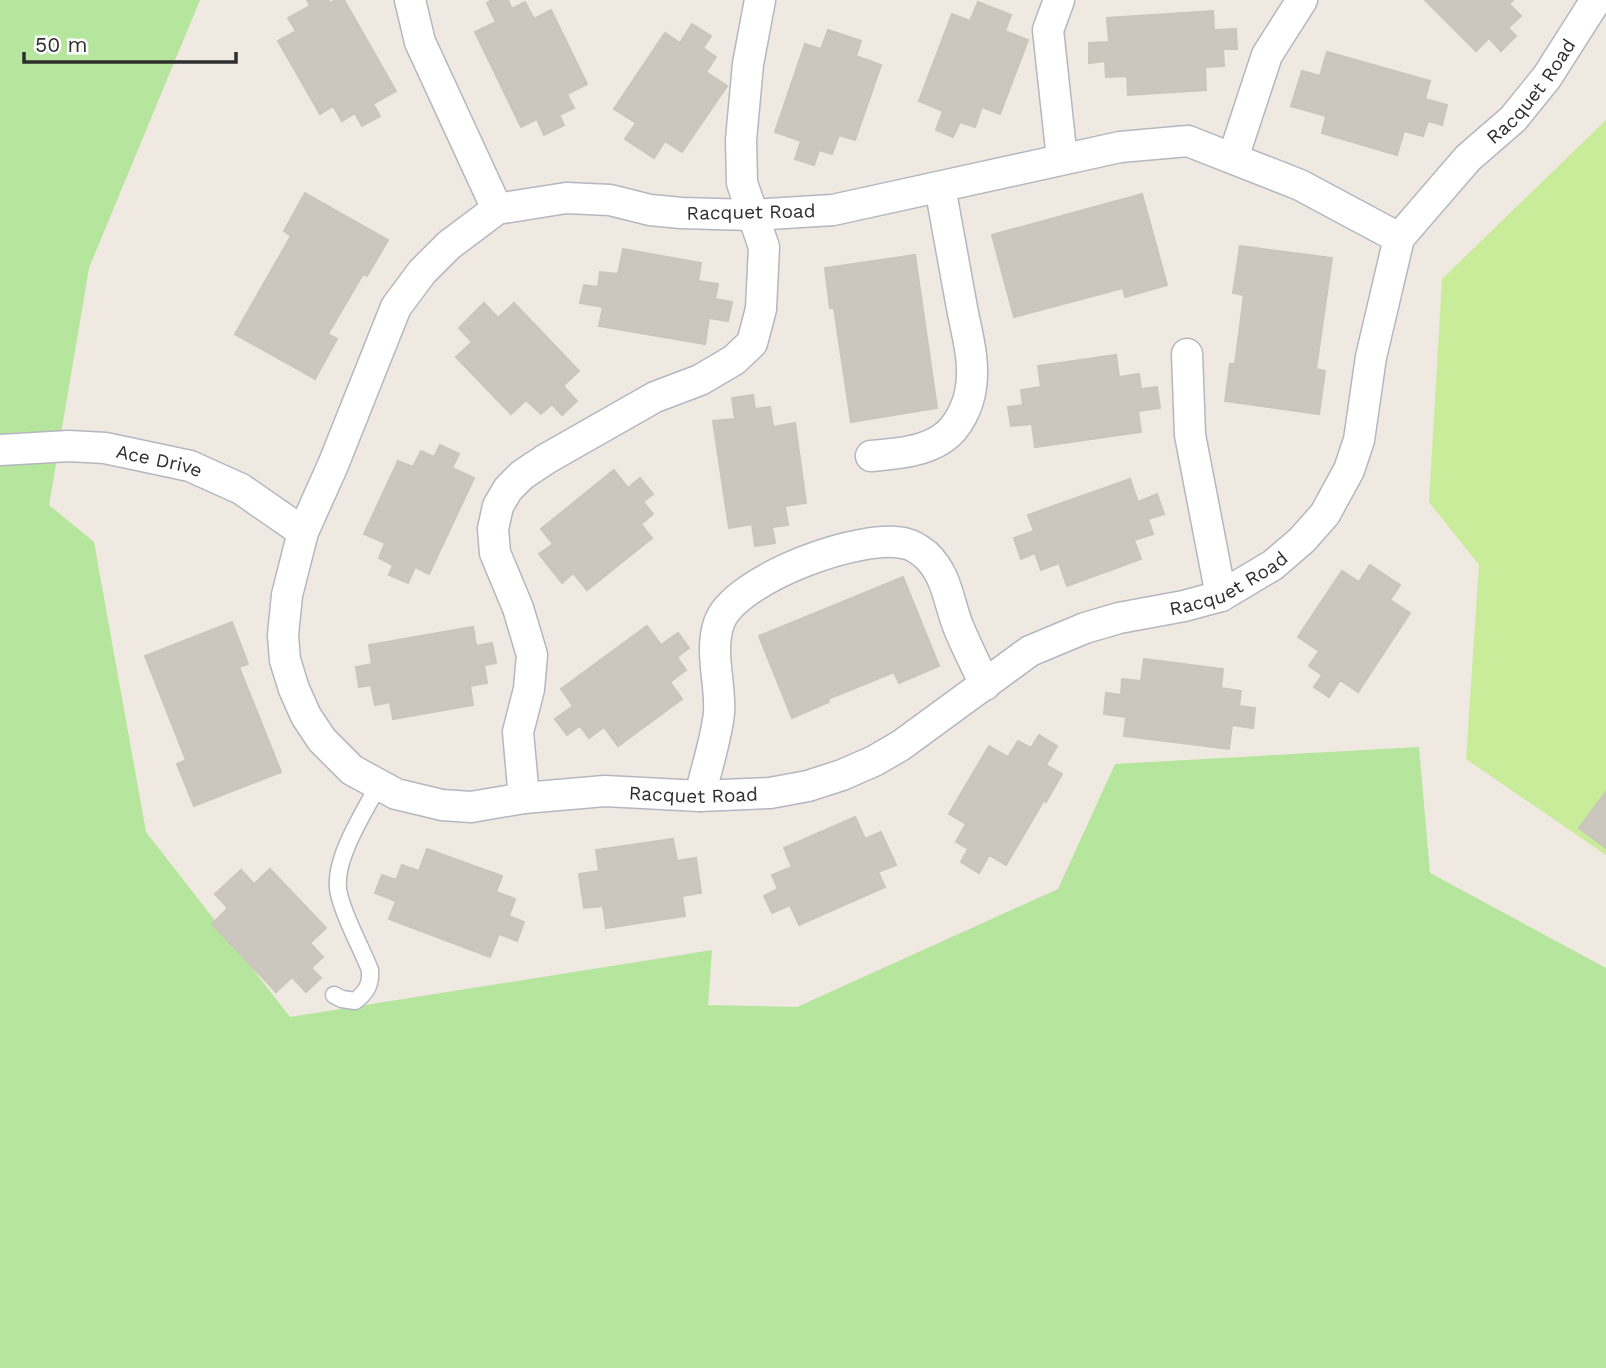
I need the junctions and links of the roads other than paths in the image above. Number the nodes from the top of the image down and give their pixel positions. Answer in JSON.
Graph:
{"nodes":[{"id":1,"x":760,"y":0,"type":"edge"},
{"id":2,"x":1059,"y":0,"type":"edge"},
{"id":3,"x":1302,"y":0,"type":"edge"},
{"id":4,"x":1596,"y":0,"type":"edge"},
{"id":5,"x":411,"y":6,"type":"edge"},
{"id":6,"x":1233,"y":158,"type":"junction"},
{"id":7,"x":1062,"y":159,"type":"junction"},
{"id":8,"x":940,"y":187,"type":"junction"},
{"id":9,"x":496,"y":209,"type":"junction"},
{"id":10,"x":752,"y":215,"type":"junction"},
{"id":11,"x":1399,"y":238,"type":"junction"},
{"id":12,"x":1187,"y":354,"type":"dead end"},
{"id":13,"x":0,"y":450,"type":"edge"},
{"id":14,"x":871,"y":456,"type":"dead end"},
{"id":15,"x":303,"y":532,"type":"junction"},
{"id":16,"x":1221,"y":596,"type":"junction"},
{"id":17,"x":985,"y":685,"type":"junction"},
{"id":18,"x":379,"y":784,"type":"junction"},
{"id":19,"x":700,"y":796,"type":"junction"},
{"id":20,"x":524,"y":798,"type":"junction"},
{"id":21,"x":334,"y":995,"type":"dead end"}],
"edges":[{"from":1,"to":10,"type":"street"},
{"from":2,"to":7,"type":"street"},
{"from":3,"to":6,"type":"street"},
{"from":4,"to":11,"type":"street","name":"Racquet Road"},
{"from":5,"to":9,"type":"street"},
{"from":6,"to":7,"type":"street","name":"Racquet Road"},
{"from":6,"to":11,"type":"street","name":"Racquet Road"},
{"from":7,"to":8,"type":"street","name":"Racquet Road"},
{"from":8,"to":10,"type":"street","name":"Racquet Road"},
{"from":8,"to":14,"type":"street"},
{"from":9,"to":10,"type":"street","name":"Racquet Road"},
{"from":9,"to":15,"type":"street","name":"Racquet Road"},
{"from":10,"to":20,"type":"street"},
{"from":11,"to":16,"type":"street","name":"Racquet Road"},
{"from":12,"to":16,"type":"street"},
{"from":13,"to":15,"type":"street","name":"Ace Drive"},
{"from":15,"to":18,"type":"street","name":"Racquet Road"},
{"from":16,"to":17,"type":"street","name":"Racquet Road"},
{"from":17,"to":19,"type":"street","name":"Racquet Road"},
{"from":17,"to":19,"type":"street"},
{"from":18,"to":20,"type":"street","name":"Racquet Road"},
{"from":18,"to":21,"type":"lane"},
{"from":19,"to":20,"type":"street","name":"Racquet Road"}]}
